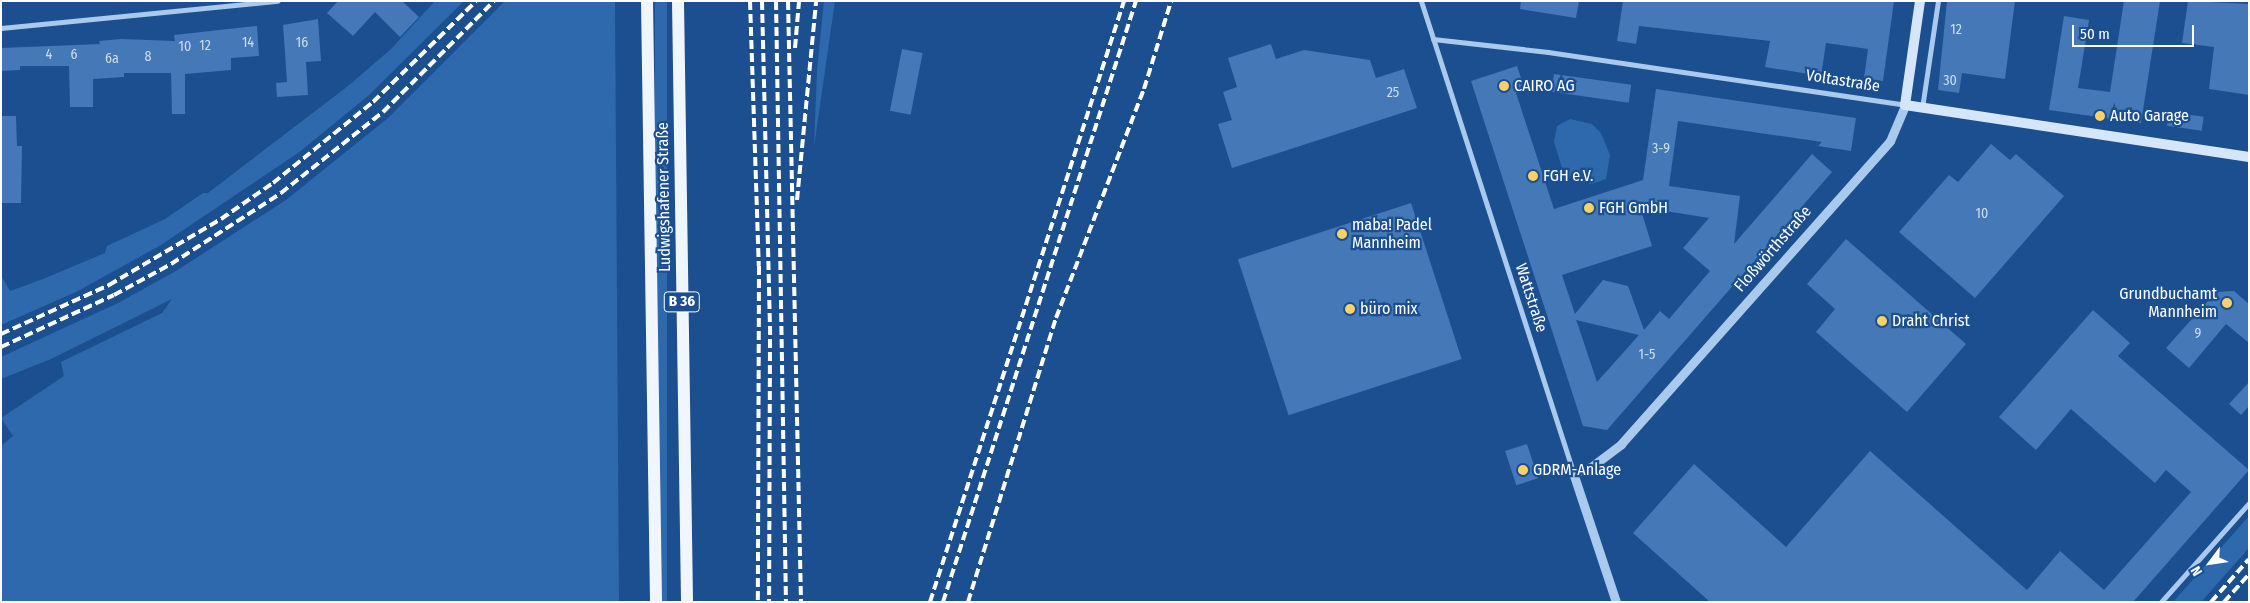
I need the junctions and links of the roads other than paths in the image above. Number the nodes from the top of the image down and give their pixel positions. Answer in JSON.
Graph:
{"nodes":[{"id":1,"x":278,"y":1,"type":"edge"},
{"id":2,"x":647,"y":1,"type":"edge"},
{"id":3,"x":678,"y":1,"type":"edge"},
{"id":4,"x":1421,"y":1,"type":"edge"},
{"id":5,"x":1920,"y":1,"type":"edge"},
{"id":6,"x":1938,"y":1,"type":"edge"},
{"id":7,"x":1,"y":28,"type":"edge"},
{"id":8,"x":1433,"y":39,"type":"junction"},
{"id":9,"x":1906,"y":105,"type":"junction"},
{"id":10,"x":1922,"y":108,"type":"junction"},
{"id":11,"x":2249,"y":157,"type":"edge"},
{"id":12,"x":1573,"y":473,"type":"junction"},
{"id":13,"x":2249,"y":503,"type":"edge"},
{"id":14,"x":656,"y":602,"type":"edge"},
{"id":15,"x":687,"y":602,"type":"edge"},
{"id":16,"x":1616,"y":602,"type":"edge"},
{"id":17,"x":2161,"y":602,"type":"edge"}],
"edges":[{"from":1,"to":7,"type":"street"},
{"from":2,"to":14,"type":"main road","name":"Ludwigshafener Straße","number":"B 36"},
{"from":3,"to":15,"type":"main road","name":"Ludwigshafener Straße","number":"B 36"},
{"from":4,"to":8,"type":"street","name":"Wattstraße"},
{"from":5,"to":9,"type":"main road","name":"Floßwörthstraße"},
{"from":6,"to":10,"type":"street"},
{"from":8,"to":9,"type":"street","name":"Voltastraße"},
{"from":8,"to":12,"type":"street","name":"Wattstraße"},
{"from":9,"to":10,"type":"main road","name":"Voltastraße"},
{"from":9,"to":12,"type":"street","name":"Floßwörthstraße"},
{"from":10,"to":11,"type":"main road","name":"Voltastraße"},
{"from":12,"to":16,"type":"street","name":"Wattstraße"},
{"from":13,"to":17,"type":"street"}]}
